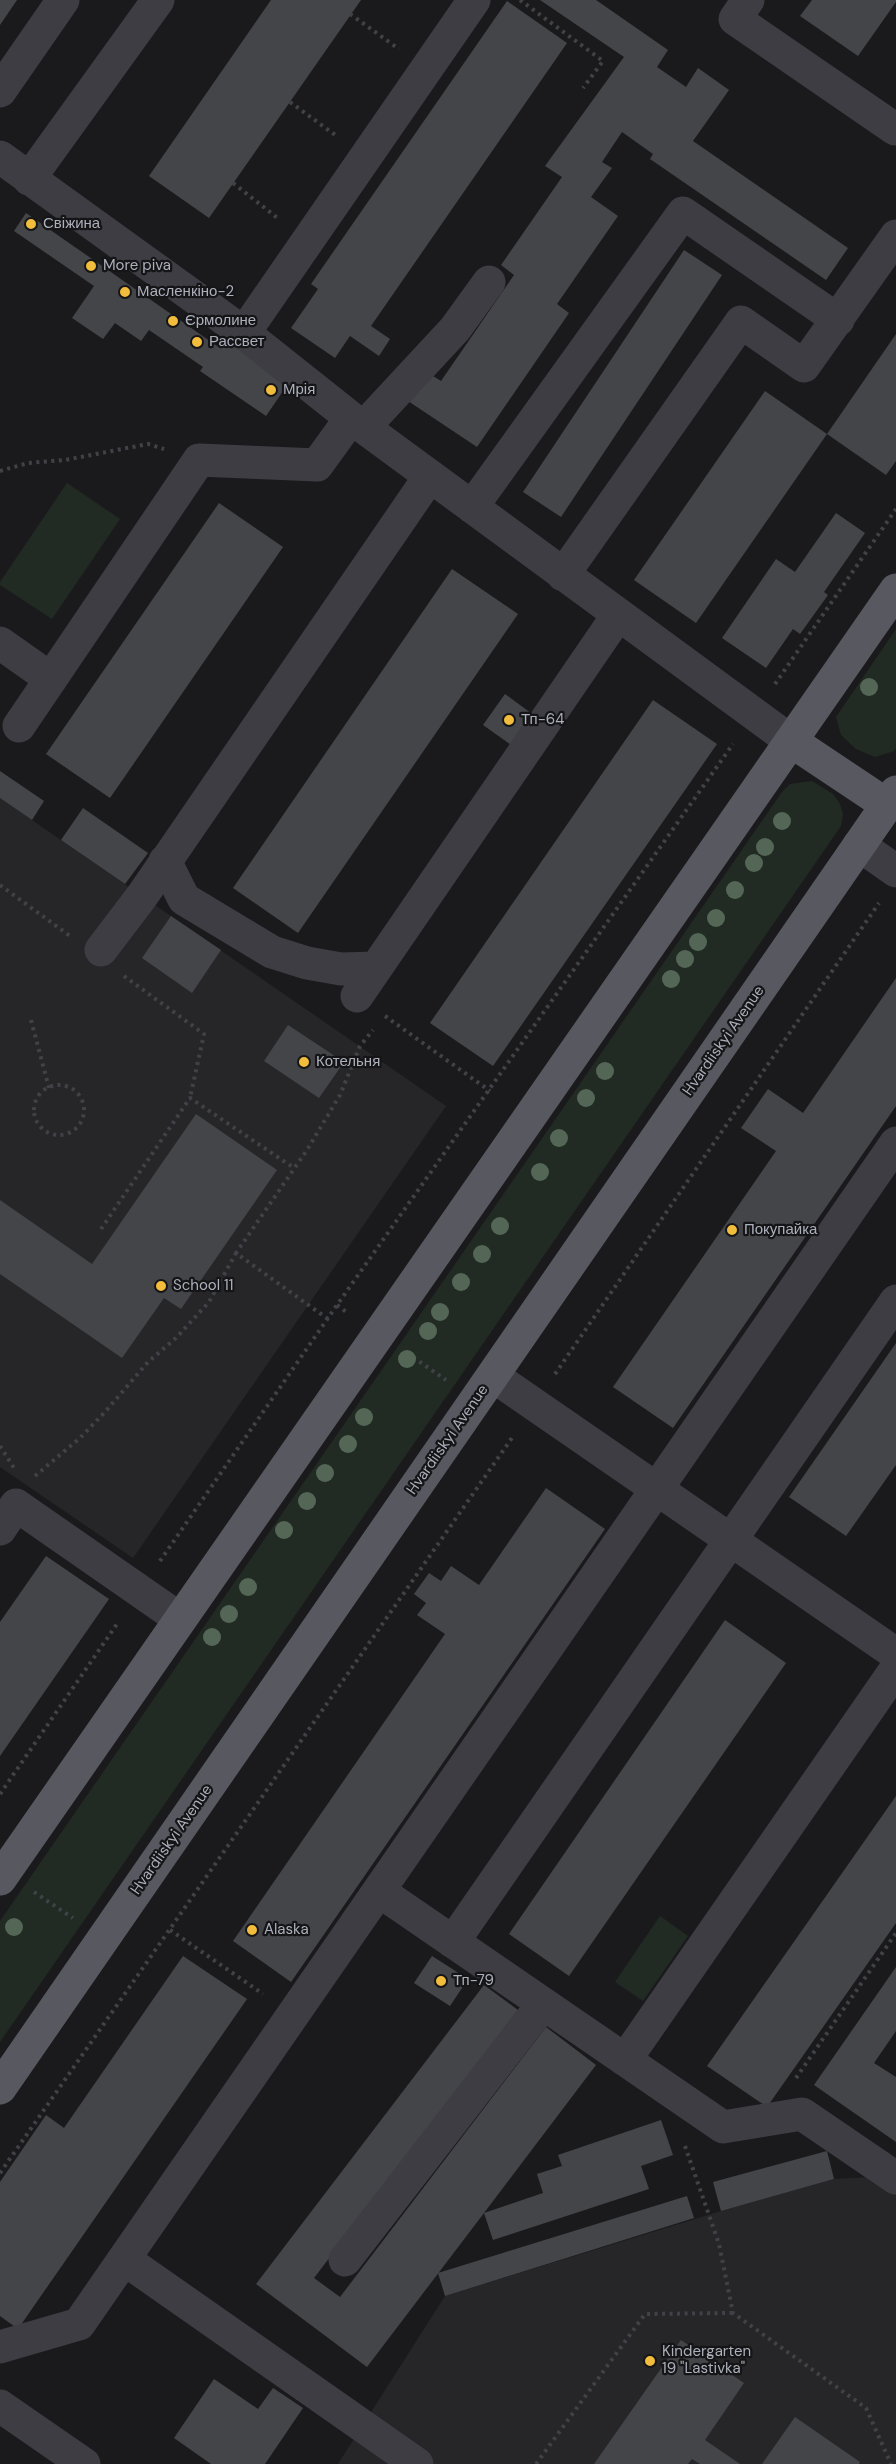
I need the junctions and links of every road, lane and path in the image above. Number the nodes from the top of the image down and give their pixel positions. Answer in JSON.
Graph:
{"nodes":[{"id":1,"x":63,"y":0,"type":"edge"},
{"id":2,"x":158,"y":0,"type":"edge"},
{"id":3,"x":474,"y":0,"type":"edge"},
{"id":4,"x":520,"y":0,"type":"edge"},
{"id":5,"x":748,"y":0,"type":"edge"},
{"id":6,"x":351,"y":14,"type":"dead end"},
{"id":7,"x":426,"y":69,"type":"junction"},
{"id":8,"x":583,"y":88,"type":"dead end"},
{"id":9,"x":0,"y":91,"type":"edge"},
{"id":10,"x":290,"y":102,"type":"dead end"},
{"id":11,"x":896,"y":128,"type":"edge"},
{"id":12,"x":365,"y":158,"type":"junction"},
{"id":13,"x":8,"y":167,"type":"edge"},
{"id":14,"x":233,"y":183,"type":"dead end"},
{"id":15,"x":896,"y":236,"type":"edge"},
{"id":16,"x":308,"y":241,"type":"junction"},
{"id":17,"x":489,"y":282,"type":"dead end"},
{"id":18,"x":838,"y":320,"type":"junction"},
{"id":19,"x":244,"y":333,"type":"junction"},
{"id":20,"x":357,"y":423,"type":"junction"},
{"id":21,"x":199,"y":460,"type":"junction"},
{"id":22,"x":0,"y":471,"type":"edge"},
{"id":23,"x":430,"y":476,"type":"junction"},
{"id":24,"x":472,"y":507,"type":"junction"},
{"id":25,"x":896,"y":509,"type":"edge"},
{"id":26,"x":564,"y":575,"type":"junction"},
{"id":27,"x":896,"y":590,"type":"edge"},
{"id":28,"x":618,"y":615,"type":"junction"},
{"id":29,"x":0,"y":643,"type":"edge"},
{"id":30,"x":51,"y":679,"type":"junction"},
{"id":31,"x":754,"y":714,"type":"junction"},
{"id":32,"x":20,"y":726,"type":"dead end"},
{"id":33,"x":791,"y":741,"type":"junction"},
{"id":34,"x":891,"y":799,"type":"edge"},
{"id":35,"x":859,"y":845,"type":"junction"},
{"id":36,"x":165,"y":861,"type":"junction"},
{"id":37,"x":889,"y":884,"type":"edge"},
{"id":38,"x":101,"y":950,"type":"dead end"},
{"id":39,"x":376,"y":968,"type":"junction"},
{"id":40,"x":357,"y":996,"type":"dead end"},
{"id":41,"x":31,"y":1020,"type":"dead end"},
{"id":42,"x":49,"y":1088,"type":"junction"},
{"id":43,"x":490,"y":1091,"type":"junction"},
{"id":44,"x":896,"y":1143,"type":"edge"},
{"id":45,"x":294,"y":1168,"type":"junction"},
{"id":46,"x":101,"y":1229,"type":"dead end"},
{"id":47,"x":236,"y":1253,"type":"junction"},
{"id":48,"x":896,"y":1301,"type":"edge"},
{"id":49,"x":337,"y":1305,"type":"junction"},
{"id":50,"x":328,"y":1319,"type":"junction"},
{"id":51,"x":378,"y":1334,"type":"junction"},
{"id":52,"x":484,"y":1388,"type":"junction"},
{"id":53,"x":534,"y":1404,"type":"junction"},
{"id":54,"x":657,"y":1489,"type":"junction"},
{"id":55,"x":5,"y":1509,"type":"edge"},
{"id":56,"x":731,"y":1540,"type":"junction"},
{"id":57,"x":140,"y":1591,"type":"junction"},
{"id":58,"x":180,"y":1619,"type":"junction"},
{"id":59,"x":896,"y":1654,"type":"edge"},
{"id":60,"x":896,"y":1669,"type":"edge"},
{"id":61,"x":0,"y":1794,"type":"edge"},
{"id":62,"x":2,"y":1876,"type":"edge"},
{"id":63,"x":379,"y":1891,"type":"junction"},
{"id":64,"x":170,"y":1930,"type":"junction"},
{"id":65,"x":896,"y":1933,"type":"edge"},
{"id":66,"x":104,"y":1938,"type":"junction"},
{"id":67,"x":453,"y":1942,"type":"junction"},
{"id":68,"x":543,"y":2004,"type":"junction"},
{"id":69,"x":293,"y":2015,"type":"junction"},
{"id":70,"x":625,"y":2060,"type":"junction"},
{"id":71,"x":0,"y":2088,"type":"edge"},
{"id":72,"x":801,"y":2114,"type":"junction"},
{"id":73,"x":683,"y":2139,"type":"dead end"},
{"id":74,"x":0,"y":2173,"type":"edge"},
{"id":75,"x":896,"y":2178,"type":"edge"},
{"id":76,"x":124,"y":2259,"type":"junction"},
{"id":77,"x":345,"y":2260,"type":"dead end"},
{"id":78,"x":733,"y":2313,"type":"junction"},
{"id":79,"x":0,"y":2348,"type":"edge"},
{"id":80,"x":0,"y":2406,"type":"edge"},
{"id":81,"x":84,"y":2464,"type":"edge"},
{"id":82,"x":417,"y":2464,"type":"edge"},
{"id":83,"x":536,"y":2464,"type":"edge"},
{"id":84,"x":891,"y":2464,"type":"edge"}],
"edges":[{"from":1,"to":9,"type":"lane"},
{"from":2,"to":13,"type":"lane"},
{"from":3,"to":7,"type":"lane"},
{"from":4,"to":8,"type":"path"},
{"from":5,"to":11,"type":"lane"},
{"from":6,"to":7,"type":"path"},
{"from":7,"to":12,"type":"lane"},
{"from":10,"to":12,"type":"path"},
{"from":12,"to":16,"type":"lane"},
{"from":13,"to":19,"type":"lane"},
{"from":14,"to":16,"type":"path"},
{"from":15,"to":18,"type":"lane"},
{"from":16,"to":19,"type":"lane"},
{"from":17,"to":20,"type":"lane"},
{"from":18,"to":24,"type":"lane"},
{"from":18,"to":26,"type":"lane"},
{"from":19,"to":20,"type":"lane"},
{"from":20,"to":21,"type":"lane"},
{"from":20,"to":23,"type":"lane"},
{"from":21,"to":22,"type":"path"},
{"from":21,"to":30,"type":"lane"},
{"from":23,"to":24,"type":"lane"},
{"from":23,"to":36,"type":"lane"},
{"from":24,"to":26,"type":"lane"},
{"from":25,"to":31,"type":"path"},
{"from":26,"to":28,"type":"lane"},
{"from":27,"to":33,"type":"main road"},
{"from":28,"to":31,"type":"lane"},
{"from":28,"to":39,"type":"lane"},
{"from":29,"to":30,"type":"lane"},
{"from":30,"to":32,"type":"lane"},
{"from":31,"to":33,"type":"lane"},
{"from":31,"to":43,"type":"path"},
{"from":33,"to":34,"type":"main road"},
{"from":33,"to":51,"type":"main road"},
{"from":34,"to":35,"type":"main road","name":"Hvardiiskyi Avenue"},
{"from":35,"to":37,"type":"lane"},
{"from":35,"to":52,"type":"main road","name":"Hvardiiskyi Avenue"},
{"from":36,"to":38,"type":"lane"},
{"from":36,"to":39,"type":"lane"},
{"from":37,"to":53,"type":"path"},
{"from":39,"to":40,"type":"lane"},
{"from":41,"to":42,"type":"path"},
{"from":42,"to":42,"type":"path"},
{"from":43,"to":45,"type":"path"},
{"from":43,"to":49,"type":"path"},
{"from":44,"to":54,"type":"lane"},
{"from":45,"to":46,"type":"path"},
{"from":45,"to":47,"type":"path"},
{"from":47,"to":50,"type":"path"},
{"from":47,"to":55,"type":"path"},
{"from":48,"to":56,"type":"lane"},
{"from":49,"to":50,"type":"path"},
{"from":49,"to":51,"type":"path"},
{"from":50,"to":57,"type":"path"},
{"from":51,"to":52,"type":"path"},
{"from":51,"to":58,"type":"main road"},
{"from":52,"to":53,"type":"lane"},
{"from":52,"to":66,"type":"main road","name":"Hvardiiskyi Avenue"},
{"from":53,"to":54,"type":"lane"},
{"from":53,"to":64,"type":"path"},
{"from":54,"to":56,"type":"lane"},
{"from":54,"to":63,"type":"lane"},
{"from":55,"to":57,"type":"lane"},
{"from":56,"to":59,"type":"lane"},
{"from":56,"to":67,"type":"lane"},
{"from":57,"to":58,"type":"lane"},
{"from":57,"to":61,"type":"path"},
{"from":58,"to":62,"type":"main road"},
{"from":60,"to":70,"type":"lane"},
{"from":62,"to":66,"type":"path"},
{"from":63,"to":67,"type":"lane"},
{"from":63,"to":69,"type":"lane"},
{"from":64,"to":69,"type":"path"},
{"from":64,"to":74,"type":"path"},
{"from":65,"to":72,"type":"path"},
{"from":66,"to":71,"type":"main road","name":"Hvardiiskyi Avenue"},
{"from":67,"to":68,"type":"lane"},
{"from":68,"to":70,"type":"lane"},
{"from":68,"to":77,"type":"lane"},
{"from":69,"to":76,"type":"lane"},
{"from":70,"to":72,"type":"lane"},
{"from":72,"to":75,"type":"lane"},
{"from":73,"to":78,"type":"path"},
{"from":76,"to":79,"type":"lane"},
{"from":76,"to":82,"type":"lane"},
{"from":78,"to":83,"type":"path"},
{"from":78,"to":84,"type":"path"},
{"from":80,"to":81,"type":"lane"}]}
